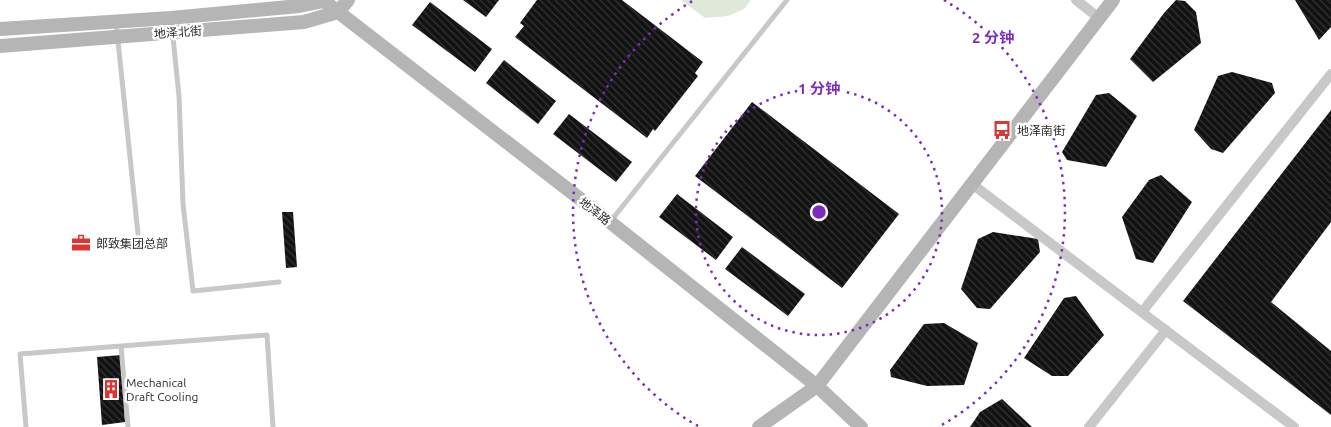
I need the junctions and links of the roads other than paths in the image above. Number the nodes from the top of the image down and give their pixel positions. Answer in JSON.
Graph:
{"nodes":[{"id":1,"x":348,"y":0,"type":"edge"},
{"id":2,"x":787,"y":0,"type":"edge"},
{"id":3,"x":1076,"y":0,"type":"edge"},
{"id":4,"x":1113,"y":0,"type":"edge"},
{"id":5,"x":325,"y":1,"type":"edge"},
{"id":6,"x":338,"y":12,"type":"junction"},
{"id":7,"x":171,"y":18,"type":"junction"},
{"id":8,"x":1099,"y":18,"type":"junction"},
{"id":9,"x":116,"y":22,"type":"junction"},
{"id":10,"x":0,"y":28,"type":"edge"},
{"id":11,"x":172,"y":32,"type":"junction"},
{"id":12,"x":118,"y":37,"type":"junction"},
{"id":13,"x":0,"y":46,"type":"edge"},
{"id":14,"x":1331,"y":74,"type":"edge"},
{"id":15,"x":972,"y":184,"type":"junction"},
{"id":16,"x":610,"y":222,"type":"junction"},
{"id":17,"x":138,"y":234,"type":"dead end"},
{"id":18,"x":279,"y":282,"type":"dead end"},
{"id":19,"x":1142,"y":312,"type":"junction"},
{"id":20,"x":1166,"y":330,"type":"junction"},
{"id":21,"x":121,"y":346,"type":"junction"},
{"id":22,"x":817,"y":386,"type":"junction"},
{"id":23,"x":26,"y":427,"type":"edge"},
{"id":24,"x":128,"y":427,"type":"edge"},
{"id":25,"x":273,"y":427,"type":"edge"},
{"id":26,"x":759,"y":427,"type":"edge"},
{"id":27,"x":861,"y":427,"type":"edge"},
{"id":28,"x":1089,"y":427,"type":"edge"},
{"id":29,"x":1294,"y":427,"type":"edge"}],
"edges":[{"from":1,"to":6,"type":"street"},
{"from":2,"to":16,"type":"lane"},
{"from":3,"to":8,"type":"street"},
{"from":4,"to":8,"type":"street"},
{"from":5,"to":6,"type":"street","name":"地泽路"},
{"from":5,"to":7,"type":"street","name":"地泽北街"},
{"from":6,"to":11,"type":"street","name":"地泽北街"},
{"from":6,"to":16,"type":"street","name":"地泽路"},
{"from":7,"to":9,"type":"street","name":"地泽北街"},
{"from":7,"to":11,"type":"lane"},
{"from":8,"to":15,"type":"street"},
{"from":9,"to":10,"type":"street","name":"地泽北街"},
{"from":9,"to":12,"type":"lane"},
{"from":11,"to":12,"type":"street","name":"地泽北街"},
{"from":11,"to":18,"type":"lane"},
{"from":12,"to":13,"type":"street","name":"地泽北街"},
{"from":12,"to":17,"type":"lane"},
{"from":14,"to":19,"type":"street"},
{"from":15,"to":19,"type":"street"},
{"from":15,"to":22,"type":"street"},
{"from":16,"to":22,"type":"street","name":"地泽路"},
{"from":19,"to":20,"type":"street"},
{"from":20,"to":28,"type":"street"},
{"from":20,"to":29,"type":"street"},
{"from":21,"to":23,"type":"lane"},
{"from":21,"to":24,"type":"lane"},
{"from":21,"to":25,"type":"lane"},
{"from":22,"to":26,"type":"street"},
{"from":22,"to":27,"type":"street","name":"地泽路"}]}
